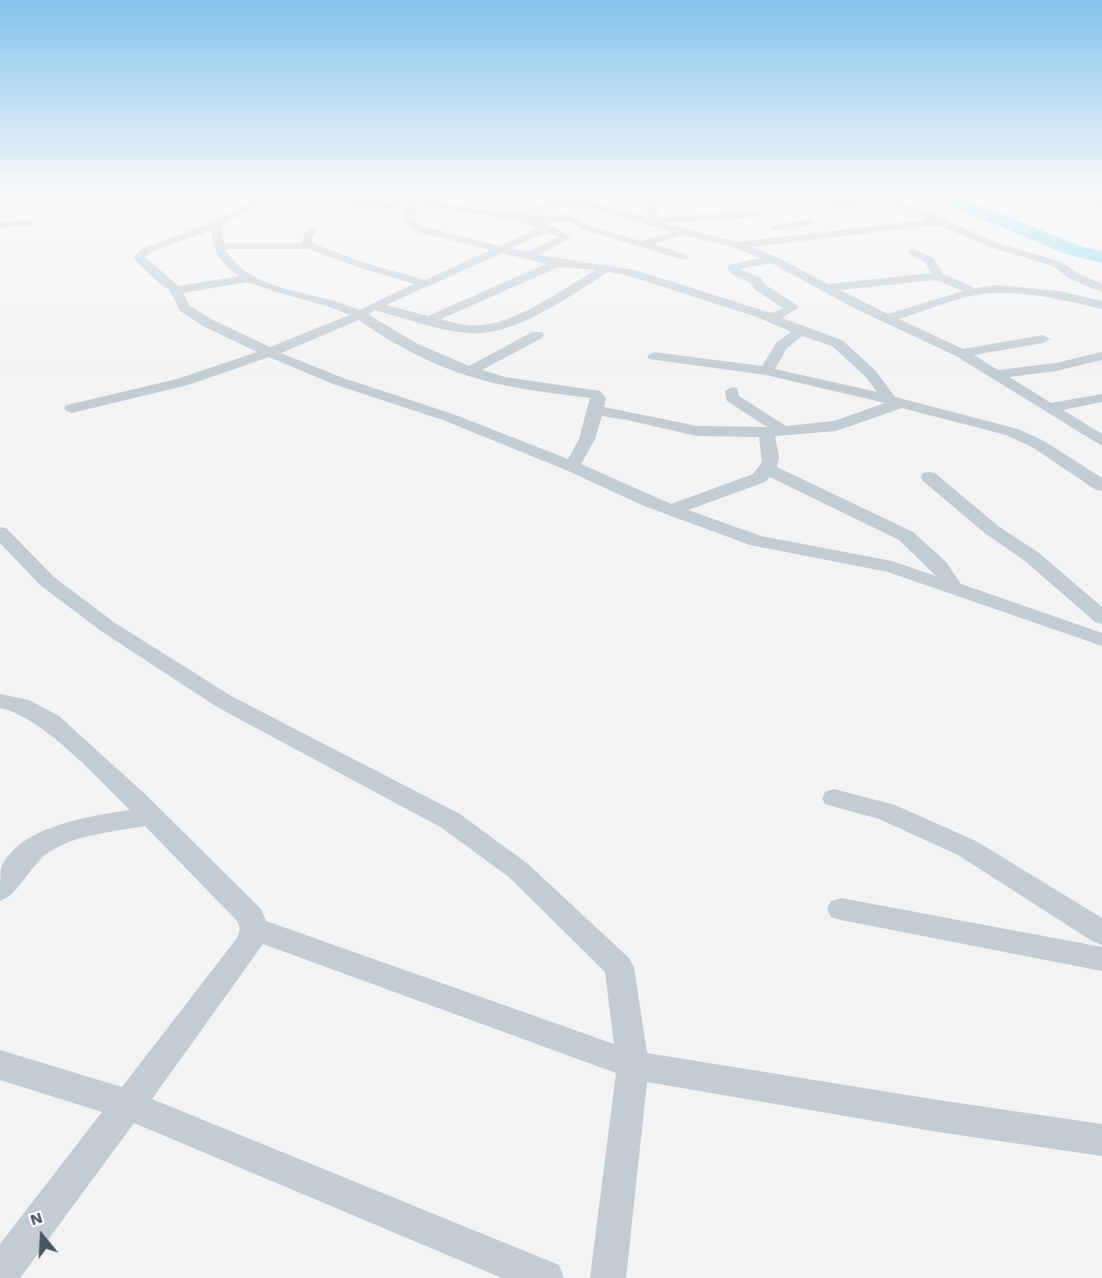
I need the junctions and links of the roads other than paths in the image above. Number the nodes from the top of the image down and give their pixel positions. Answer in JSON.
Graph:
{"nodes":[{"id":1,"x":140,"y":257,"type":"edge"},
{"id":2,"x":225,"y":257,"type":"edge"},
{"id":3,"x":338,"y":257,"type":"edge"},
{"id":4,"x":482,"y":257,"type":"edge"},
{"id":5,"x":529,"y":257,"type":"edge"},
{"id":6,"x":769,"y":257,"type":"edge"},
{"id":7,"x":923,"y":257,"type":"edge"},
{"id":8,"x":1032,"y":257,"type":"edge"},
{"id":9,"x":773,"y":259,"type":"junction"},
{"id":10,"x":557,"y":263,"type":"junction"},
{"id":11,"x":608,"y":268,"type":"junction"},
{"id":12,"x":938,"y":276,"type":"junction"},
{"id":13,"x":251,"y":278,"type":"junction"},
{"id":14,"x":426,"y":284,"type":"junction"},
{"id":15,"x":826,"y":288,"type":"junction"},
{"id":16,"x":1102,"y":288,"type":"edge"},
{"id":17,"x":176,"y":290,"type":"junction"},
{"id":18,"x":495,"y":290,"type":"junction"},
{"id":19,"x":974,"y":292,"type":"junction"},
{"id":20,"x":526,"y":303,"type":"junction"},
{"id":21,"x":1102,"y":305,"type":"edge"},
{"id":22,"x":374,"y":306,"type":"junction"},
{"id":23,"x":360,"y":315,"type":"junction"},
{"id":24,"x":771,"y":318,"type":"junction"},
{"id":25,"x":888,"y":318,"type":"junction"},
{"id":26,"x":429,"y":320,"type":"junction"},
{"id":27,"x":800,"y":331,"type":"junction"},
{"id":28,"x":537,"y":336,"type":"dead end"},
{"id":29,"x":1043,"y":339,"type":"dead end"},
{"id":30,"x":268,"y":352,"type":"junction"},
{"id":31,"x":962,"y":353,"type":"junction"},
{"id":32,"x":654,"y":356,"type":"dead end"},
{"id":33,"x":1102,"y":356,"type":"edge"},
{"id":34,"x":470,"y":371,"type":"junction"},
{"id":35,"x":766,"y":371,"type":"junction"},
{"id":36,"x":998,"y":374,"type":"junction"},
{"id":37,"x":732,"y":391,"type":"dead end"},
{"id":38,"x":1102,"y":398,"type":"edge"},
{"id":39,"x":895,"y":402,"type":"junction"},
{"id":40,"x":72,"y":408,"type":"dead end"},
{"id":41,"x":1048,"y":408,"type":"junction"},
{"id":42,"x":596,"y":411,"type":"junction"},
{"id":43,"x":1102,"y":428,"type":"edge"},
{"id":44,"x":775,"y":431,"type":"junction"},
{"id":45,"x":1086,"y":431,"type":"junction"},
{"id":46,"x":1102,"y":441,"type":"edge"},
{"id":47,"x":572,"y":466,"type":"junction"},
{"id":48,"x":769,"y":470,"type":"junction"},
{"id":49,"x":929,"y":477,"type":"dead end"},
{"id":50,"x":1102,"y":486,"type":"edge"},
{"id":51,"x":671,"y":510,"type":"junction"},
{"id":52,"x":0,"y":532,"type":"edge"},
{"id":53,"x":954,"y":588,"type":"junction"},
{"id":54,"x":1102,"y":618,"type":"edge"},
{"id":55,"x":1102,"y":640,"type":"edge"},
{"id":56,"x":0,"y":701,"type":"edge"},
{"id":57,"x":834,"y":798,"type":"dead end"},
{"id":58,"x":149,"y":816,"type":"junction"},
{"id":59,"x":0,"y":890,"type":"edge"},
{"id":60,"x":841,"y":909,"type":"dead end"},
{"id":61,"x":254,"y":929,"type":"junction"},
{"id":62,"x":1102,"y":933,"type":"edge"},
{"id":63,"x":1102,"y":959,"type":"edge"},
{"id":64,"x":0,"y":1065,"type":"edge"},
{"id":65,"x":633,"y":1065,"type":"junction"},
{"id":66,"x":126,"y":1104,"type":"junction"},
{"id":67,"x":1102,"y":1140,"type":"edge"},
{"id":68,"x":0,"y":1274,"type":"edge"},
{"id":69,"x":546,"y":1278,"type":"edge"},
{"id":70,"x":608,"y":1278,"type":"edge"}],
"edges":[{"from":1,"to":17,"type":"street"},
{"from":2,"to":13,"type":"street"},
{"from":3,"to":14,"type":"street"},
{"from":4,"to":14,"type":"street"},
{"from":5,"to":10,"type":"street"},
{"from":6,"to":9,"type":"street"},
{"from":7,"to":12,"type":"street"},
{"from":8,"to":16,"type":"street"},
{"from":9,"to":15,"type":"street"},
{"from":9,"to":24,"type":"street"},
{"from":10,"to":11,"type":"street"},
{"from":10,"to":18,"type":"street"},
{"from":11,"to":20,"type":"street"},
{"from":11,"to":24,"type":"street"},
{"from":12,"to":15,"type":"street"},
{"from":12,"to":19,"type":"street"},
{"from":13,"to":17,"type":"street"},
{"from":13,"to":23,"type":"street"},
{"from":14,"to":22,"type":"street"},
{"from":15,"to":25,"type":"street"},
{"from":17,"to":30,"type":"street"},
{"from":18,"to":20,"type":"street"},
{"from":18,"to":26,"type":"street"},
{"from":19,"to":21,"type":"street"},
{"from":19,"to":25,"type":"street"},
{"from":20,"to":26,"type":"street"},
{"from":22,"to":23,"type":"street"},
{"from":22,"to":26,"type":"street"},
{"from":23,"to":30,"type":"street"},
{"from":23,"to":34,"type":"street"},
{"from":24,"to":27,"type":"street"},
{"from":25,"to":31,"type":"street"},
{"from":27,"to":35,"type":"street"},
{"from":27,"to":39,"type":"street"},
{"from":28,"to":34,"type":"street"},
{"from":29,"to":31,"type":"street"},
{"from":30,"to":40,"type":"street"},
{"from":30,"to":47,"type":"street"},
{"from":31,"to":36,"type":"street"},
{"from":32,"to":35,"type":"street"},
{"from":33,"to":36,"type":"street"},
{"from":34,"to":42,"type":"street"},
{"from":35,"to":39,"type":"street"},
{"from":36,"to":41,"type":"street"},
{"from":37,"to":44,"type":"street"},
{"from":38,"to":41,"type":"street"},
{"from":39,"to":44,"type":"street"},
{"from":39,"to":50,"type":"street"},
{"from":41,"to":45,"type":"street"},
{"from":42,"to":44,"type":"street"},
{"from":42,"to":47,"type":"street"},
{"from":43,"to":45,"type":"street"},
{"from":44,"to":48,"type":"street"},
{"from":45,"to":46,"type":"street"},
{"from":47,"to":51,"type":"street"},
{"from":48,"to":51,"type":"street"},
{"from":48,"to":53,"type":"street"},
{"from":49,"to":54,"type":"street"},
{"from":51,"to":53,"type":"street"},
{"from":52,"to":65,"type":"street"},
{"from":53,"to":55,"type":"street"},
{"from":56,"to":58,"type":"street"},
{"from":57,"to":62,"type":"street"},
{"from":58,"to":59,"type":"street"},
{"from":58,"to":61,"type":"street"},
{"from":60,"to":63,"type":"street"},
{"from":61,"to":65,"type":"street"},
{"from":61,"to":66,"type":"street"},
{"from":64,"to":66,"type":"street"},
{"from":65,"to":67,"type":"street"},
{"from":65,"to":70,"type":"street"},
{"from":66,"to":68,"type":"street"},
{"from":66,"to":69,"type":"street"}]}
